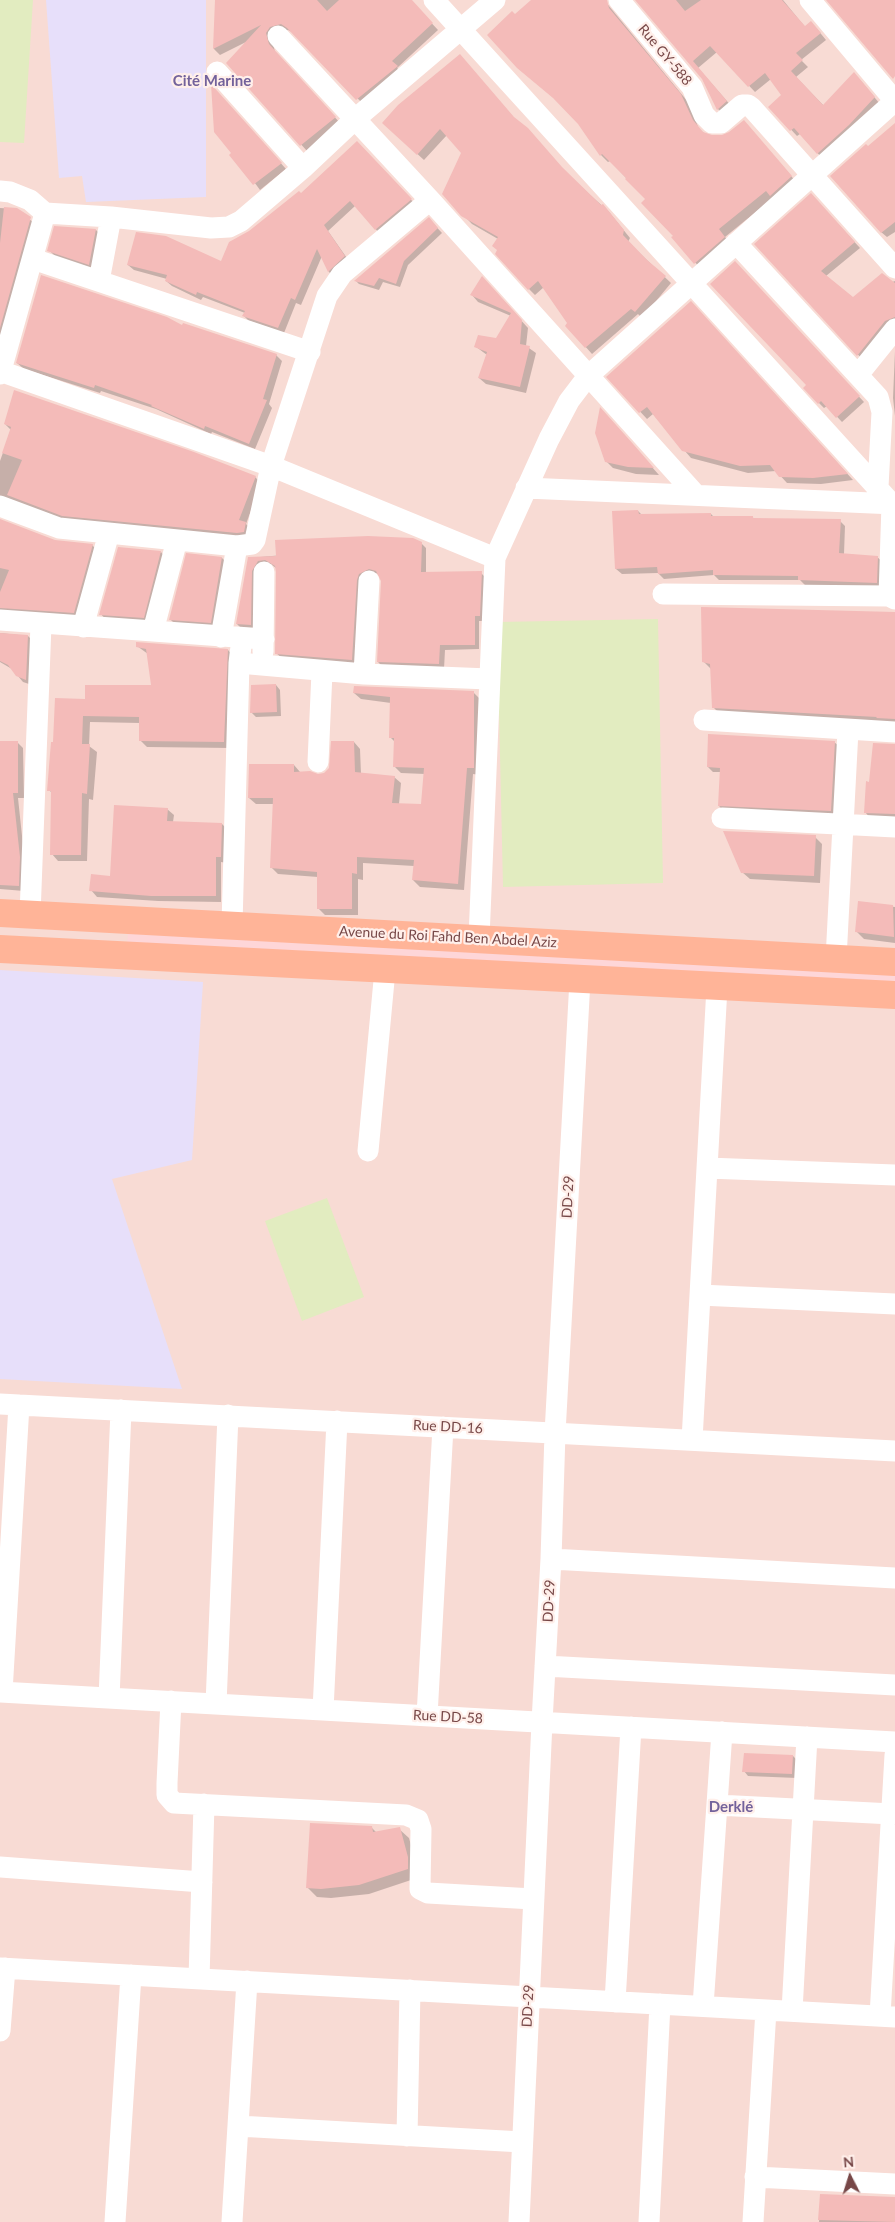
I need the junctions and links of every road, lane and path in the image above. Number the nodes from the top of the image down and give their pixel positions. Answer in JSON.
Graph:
{"nodes":[{"id":1,"x":434,"y":0,"type":"edge"},
{"id":2,"x":495,"y":0,"type":"edge"},
{"id":3,"x":619,"y":0,"type":"edge"},
{"id":4,"x":810,"y":0,"type":"edge"},
{"id":5,"x":460,"y":30,"type":"junction"},
{"id":6,"x":278,"y":36,"type":"dead end"},
{"id":7,"x":217,"y":72,"type":"dead end"},
{"id":8,"x":895,"y":101,"type":"edge"},
{"id":9,"x":354,"y":120,"type":"junction"},
{"id":10,"x":303,"y":168,"type":"junction"},
{"id":11,"x":812,"y":176,"type":"junction"},
{"id":12,"x":0,"y":191,"type":"edge"},
{"id":13,"x":430,"y":200,"type":"junction"},
{"id":14,"x":45,"y":212,"type":"junction"},
{"id":15,"x":111,"y":217,"type":"junction"},
{"id":16,"x":736,"y":243,"type":"junction"},
{"id":17,"x":33,"y":259,"type":"junction"},
{"id":18,"x":895,"y":268,"type":"edge"},
{"id":19,"x":99,"y":281,"type":"junction"},
{"id":20,"x":691,"y":284,"type":"junction"},
{"id":21,"x":895,"y":329,"type":"edge"},
{"id":22,"x":310,"y":352,"type":"junction"},
{"id":23,"x":0,"y":372,"type":"edge"},
{"id":24,"x":858,"y":375,"type":"junction"},
{"id":25,"x":588,"y":376,"type":"junction"},
{"id":26,"x":271,"y":466,"type":"junction"},
{"id":27,"x":878,"y":486,"type":"junction"},
{"id":28,"x":526,"y":488,"type":"junction"},
{"id":29,"x":696,"y":494,"type":"junction"},
{"id":30,"x":893,"y":504,"type":"edge"},
{"id":31,"x":0,"y":506,"type":"edge"},
{"id":32,"x":109,"y":533,"type":"junction"},
{"id":33,"x":178,"y":540,"type":"junction"},
{"id":34,"x":237,"y":546,"type":"junction"},
{"id":35,"x":495,"y":558,"type":"junction"},
{"id":36,"x":264,"y":572,"type":"dead end"},
{"id":37,"x":369,"y":581,"type":"dead end"},
{"id":38,"x":663,"y":594,"type":"dead end"},
{"id":39,"x":892,"y":598,"type":"edge"},
{"id":40,"x":0,"y":620,"type":"edge"},
{"id":41,"x":40,"y":624,"type":"junction"},
{"id":42,"x":83,"y":627,"type":"junction"},
{"id":43,"x":154,"y":632,"type":"junction"},
{"id":44,"x":232,"y":638,"type":"junction"},
{"id":45,"x":264,"y":639,"type":"junction"},
{"id":46,"x":239,"y":663,"type":"junction"},
{"id":47,"x":262,"y":664,"type":"junction"},
{"id":48,"x":322,"y":672,"type":"junction"},
{"id":49,"x":364,"y":674,"type":"junction"},
{"id":50,"x":489,"y":679,"type":"junction"},
{"id":51,"x":704,"y":720,"type":"dead end"},
{"id":52,"x":848,"y":730,"type":"junction"},
{"id":53,"x":895,"y":732,"type":"edge"},
{"id":54,"x":318,"y":762,"type":"dead end"},
{"id":55,"x":722,"y":818,"type":"dead end"},
{"id":56,"x":844,"y":824,"type":"junction"},
{"id":57,"x":895,"y":826,"type":"edge"},
{"id":58,"x":0,"y":913,"type":"edge"},
{"id":59,"x":30,"y":915,"type":"junction"},
{"id":60,"x":232,"y":925,"type":"junction"},
{"id":61,"x":479,"y":938,"type":"junction"},
{"id":62,"x":0,"y":949,"type":"edge"},
{"id":63,"x":836,"y":959,"type":"junction"},
{"id":64,"x":895,"y":962,"type":"edge"},
{"id":65,"x":385,"y":970,"type":"junction"},
{"id":66,"x":580,"y":980,"type":"junction"},
{"id":67,"x":717,"y":987,"type":"junction"},
{"id":68,"x":895,"y":995,"type":"edge"},
{"id":69,"x":368,"y":1151,"type":"dead end"},
{"id":70,"x":707,"y":1168,"type":"junction"},
{"id":71,"x":895,"y":1175,"type":"edge"},
{"id":72,"x":700,"y":1294,"type":"junction"},
{"id":73,"x":895,"y":1304,"type":"edge"},
{"id":74,"x":9,"y":1404,"type":"edge"},
{"id":75,"x":121,"y":1410,"type":"junction"},
{"id":76,"x":228,"y":1415,"type":"junction"},
{"id":77,"x":337,"y":1421,"type":"junction"},
{"id":78,"x":443,"y":1427,"type":"junction"},
{"id":79,"x":555,"y":1433,"type":"junction"},
{"id":80,"x":692,"y":1440,"type":"junction"},
{"id":81,"x":895,"y":1451,"type":"edge"},
{"id":82,"x":551,"y":1559,"type":"junction"},
{"id":83,"x":895,"y":1578,"type":"edge"},
{"id":84,"x":545,"y":1666,"type":"junction"},
{"id":85,"x":895,"y":1685,"type":"edge"},
{"id":86,"x":1,"y":1692,"type":"edge"},
{"id":87,"x":109,"y":1698,"type":"junction"},
{"id":88,"x":171,"y":1701,"type":"junction"},
{"id":89,"x":216,"y":1704,"type":"junction"},
{"id":90,"x":322,"y":1710,"type":"junction"},
{"id":91,"x":427,"y":1716,"type":"junction"},
{"id":92,"x":542,"y":1722,"type":"junction"},
{"id":93,"x":631,"y":1727,"type":"junction"},
{"id":94,"x":722,"y":1732,"type":"junction"},
{"id":95,"x":807,"y":1737,"type":"junction"},
{"id":96,"x":895,"y":1742,"type":"edge"},
{"id":97,"x":895,"y":1754,"type":"edge"},
{"id":98,"x":204,"y":1804,"type":"junction"},
{"id":99,"x":717,"y":1805,"type":"junction"},
{"id":100,"x":803,"y":1809,"type":"junction"},
{"id":101,"x":892,"y":1814,"type":"junction"},
{"id":102,"x":0,"y":1867,"type":"edge"},
{"id":103,"x":202,"y":1882,"type":"junction"},
{"id":104,"x":533,"y":1899,"type":"junction"},
{"id":105,"x":2,"y":1968,"type":"edge"},
{"id":106,"x":131,"y":1975,"type":"junction"},
{"id":107,"x":199,"y":1979,"type":"junction"},
{"id":108,"x":247,"y":1981,"type":"junction"},
{"id":109,"x":410,"y":1990,"type":"junction"},
{"id":110,"x":528,"y":1997,"type":"junction"},
{"id":111,"x":615,"y":2002,"type":"junction"},
{"id":112,"x":660,"y":2004,"type":"junction"},
{"id":113,"x":703,"y":2006,"type":"junction"},
{"id":114,"x":766,"y":2010,"type":"junction"},
{"id":115,"x":792,"y":2011,"type":"junction"},
{"id":116,"x":888,"y":2016,"type":"edge"},
{"id":117,"x":0,"y":2031,"type":"edge"},
{"id":118,"x":238,"y":2126,"type":"junction"},
{"id":119,"x":407,"y":2136,"type":"junction"},
{"id":120,"x":522,"y":2142,"type":"junction"},
{"id":121,"x":755,"y":2178,"type":"junction"},
{"id":122,"x":895,"y":2184,"type":"edge"},
{"id":123,"x":115,"y":2222,"type":"edge"},
{"id":124,"x":232,"y":2222,"type":"edge"},
{"id":125,"x":519,"y":2222,"type":"edge"},
{"id":126,"x":649,"y":2222,"type":"edge"},
{"id":127,"x":753,"y":2222,"type":"edge"}],
"edges":[{"from":1,"to":5,"type":"street"},
{"from":2,"to":5,"type":"street"},
{"from":3,"to":11,"type":"street","name":"Rue GY-588"},
{"from":4,"to":8,"type":"street"},
{"from":5,"to":9,"type":"street"},
{"from":5,"to":20,"type":"street"},
{"from":6,"to":9,"type":"street"},
{"from":7,"to":10,"type":"street"},
{"from":8,"to":11,"type":"street"},
{"from":9,"to":10,"type":"street"},
{"from":9,"to":13,"type":"street"},
{"from":10,"to":15,"type":"street"},
{"from":11,"to":16,"type":"street"},
{"from":11,"to":18,"type":"street"},
{"from":12,"to":14,"type":"street"},
{"from":13,"to":22,"type":"street"},
{"from":13,"to":25,"type":"street"},
{"from":14,"to":15,"type":"street"},
{"from":14,"to":17,"type":"street"},
{"from":15,"to":19,"type":"street"},
{"from":16,"to":20,"type":"street"},
{"from":16,"to":24,"type":"street"},
{"from":17,"to":19,"type":"street"},
{"from":17,"to":23,"type":"street"},
{"from":19,"to":22,"type":"street"},
{"from":20,"to":25,"type":"street"},
{"from":20,"to":27,"type":"street"},
{"from":21,"to":24,"type":"street"},
{"from":22,"to":26,"type":"street"},
{"from":23,"to":26,"type":"street"},
{"from":24,"to":27,"type":"street"},
{"from":25,"to":28,"type":"street"},
{"from":25,"to":29,"type":"street"},
{"from":26,"to":34,"type":"street"},
{"from":26,"to":35,"type":"street"},
{"from":27,"to":30,"type":"street"},
{"from":28,"to":29,"type":"street"},
{"from":28,"to":35,"type":"street"},
{"from":29,"to":30,"type":"street"},
{"from":30,"to":39,"type":"street"},
{"from":31,"to":32,"type":"street"},
{"from":32,"to":33,"type":"street"},
{"from":32,"to":42,"type":"street"},
{"from":33,"to":34,"type":"street"},
{"from":33,"to":43,"type":"street"},
{"from":34,"to":44,"type":"street"},
{"from":35,"to":50,"type":"street"},
{"from":36,"to":45,"type":"street"},
{"from":37,"to":49,"type":"street"},
{"from":38,"to":39,"type":"street"},
{"from":40,"to":41,"type":"street"},
{"from":41,"to":42,"type":"street"},
{"from":41,"to":59,"type":"street"},
{"from":42,"to":43,"type":"street"},
{"from":43,"to":44,"type":"street"},
{"from":44,"to":45,"type":"street"},
{"from":44,"to":46,"type":"street"},
{"from":45,"to":47,"type":"street"},
{"from":46,"to":47,"type":"street"},
{"from":46,"to":60,"type":"street"},
{"from":47,"to":48,"type":"street"},
{"from":48,"to":49,"type":"street"},
{"from":48,"to":54,"type":"street"},
{"from":49,"to":50,"type":"street"},
{"from":50,"to":61,"type":"street"},
{"from":51,"to":52,"type":"street"},
{"from":52,"to":53,"type":"street"},
{"from":52,"to":56,"type":"street"},
{"from":55,"to":56,"type":"street"},
{"from":56,"to":57,"type":"street"},
{"from":56,"to":63,"type":"street"},
{"from":58,"to":59,"type":"main road","name":"Avenue du Roi Fahd Ben Abdel Aziz"},
{"from":59,"to":60,"type":"main road","name":"Avenue du Roi Fahd Ben Abdel Aziz"},
{"from":60,"to":61,"type":"main road","name":"Avenue du Roi Fahd Ben Abdel Aziz"},
{"from":61,"to":63,"type":"main road","name":"Avenue du Roi Fahd Ben Abdel Aziz"},
{"from":62,"to":65,"type":"main road"},
{"from":63,"to":64,"type":"main road","name":"Avenue du Roi Fahd Ben Abdel Aziz"},
{"from":65,"to":66,"type":"main road"},
{"from":65,"to":69,"type":"street"},
{"from":66,"to":67,"type":"main road"},
{"from":66,"to":79,"type":"street","name":"DD-29"},
{"from":67,"to":68,"type":"main road"},
{"from":67,"to":70,"type":"street"},
{"from":70,"to":71,"type":"street"},
{"from":70,"to":72,"type":"street"},
{"from":72,"to":73,"type":"street"},
{"from":72,"to":80,"type":"street"},
{"from":74,"to":75,"type":"street","name":"Rue DD-16"},
{"from":74,"to":86,"type":"street"},
{"from":75,"to":76,"type":"street","name":"Rue DD-16"},
{"from":75,"to":87,"type":"street"},
{"from":76,"to":77,"type":"street","name":"Rue DD-16"},
{"from":76,"to":89,"type":"street"},
{"from":77,"to":78,"type":"street","name":"Rue DD-16"},
{"from":77,"to":90,"type":"street"},
{"from":78,"to":79,"type":"street","name":"Rue DD-16"},
{"from":78,"to":91,"type":"street"},
{"from":79,"to":80,"type":"street","name":"Rue DD-16"},
{"from":79,"to":82,"type":"street","name":"DD-29"},
{"from":80,"to":81,"type":"street","name":"Rue DD-16"},
{"from":82,"to":83,"type":"street"},
{"from":82,"to":84,"type":"street","name":"DD-29"},
{"from":84,"to":85,"type":"street"},
{"from":84,"to":92,"type":"street","name":"DD-29"},
{"from":86,"to":87,"type":"street","name":"Rue DD-58"},
{"from":87,"to":88,"type":"street","name":"Rue DD-58"},
{"from":88,"to":89,"type":"street","name":"Rue DD-58"},
{"from":88,"to":98,"type":"street"},
{"from":89,"to":90,"type":"street","name":"Rue DD-58"},
{"from":90,"to":91,"type":"street","name":"Rue DD-58"},
{"from":91,"to":92,"type":"street","name":"Rue DD-58"},
{"from":92,"to":93,"type":"street","name":"Rue DD-58"},
{"from":92,"to":104,"type":"street","name":"DD-29"},
{"from":93,"to":94,"type":"street","name":"Rue DD-58"},
{"from":93,"to":111,"type":"street"},
{"from":94,"to":95,"type":"street","name":"Rue DD-58"},
{"from":94,"to":99,"type":"street"},
{"from":95,"to":96,"type":"street","name":"Rue DD-58"},
{"from":95,"to":100,"type":"street"},
{"from":97,"to":101,"type":"street"},
{"from":98,"to":103,"type":"street"},
{"from":98,"to":104,"type":"street"},
{"from":99,"to":100,"type":"street"},
{"from":99,"to":113,"type":"street"},
{"from":100,"to":101,"type":"street"},
{"from":100,"to":115,"type":"street"},
{"from":101,"to":116,"type":"street"},
{"from":102,"to":103,"type":"street"},
{"from":103,"to":107,"type":"street"},
{"from":104,"to":110,"type":"street","name":"DD-29"},
{"from":105,"to":106,"type":"street"},
{"from":105,"to":117,"type":"street"},
{"from":106,"to":107,"type":"street"},
{"from":106,"to":123,"type":"street"},
{"from":107,"to":108,"type":"street"},
{"from":108,"to":109,"type":"street"},
{"from":108,"to":118,"type":"street"},
{"from":109,"to":110,"type":"street"},
{"from":109,"to":119,"type":"street"},
{"from":110,"to":111,"type":"street"},
{"from":110,"to":120,"type":"street","name":"DD-29"},
{"from":111,"to":112,"type":"street"},
{"from":112,"to":113,"type":"street"},
{"from":112,"to":126,"type":"street"},
{"from":113,"to":114,"type":"street"},
{"from":114,"to":115,"type":"street"},
{"from":114,"to":121,"type":"street"},
{"from":115,"to":116,"type":"street"},
{"from":118,"to":119,"type":"street"},
{"from":118,"to":124,"type":"street"},
{"from":119,"to":120,"type":"street"},
{"from":120,"to":125,"type":"street","name":"DD-29"},
{"from":121,"to":122,"type":"street"},
{"from":121,"to":127,"type":"street"}]}
